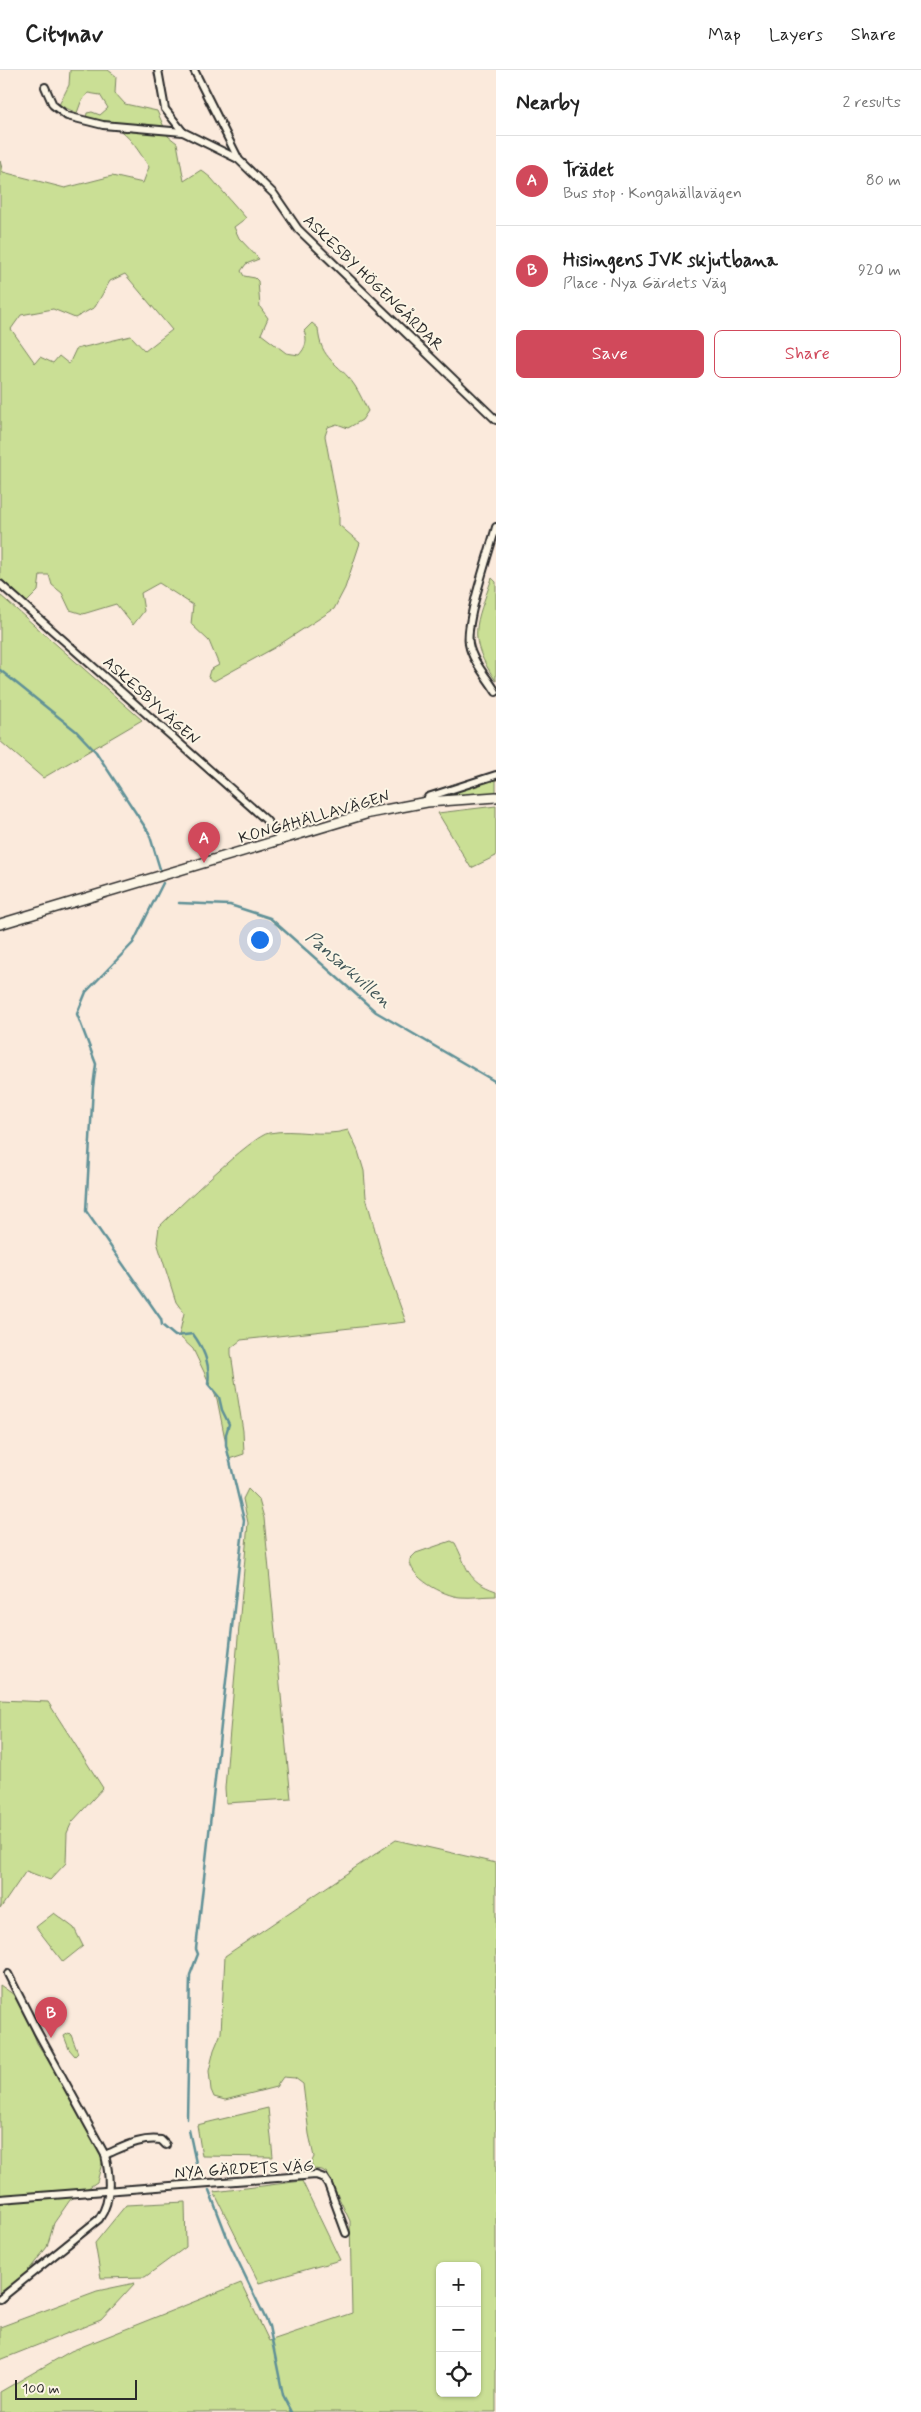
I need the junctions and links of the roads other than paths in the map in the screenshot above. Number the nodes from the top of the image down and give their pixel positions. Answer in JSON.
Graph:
{"nodes":[{"id":1,"x":158,"y":70,"type":"edge"},
{"id":2,"x":194,"y":70,"type":"edge"},
{"id":3,"x":45,"y":87,"type":"dead end"},
{"id":4,"x":183,"y":132,"type":"junction"},
{"id":5,"x":239,"y":160,"type":"junction"},
{"id":6,"x":496,"y":420,"type":"edge"},
{"id":7,"x":496,"y":527,"type":"edge"},
{"id":8,"x":0,"y":584,"type":"edge"},
{"id":9,"x":496,"y":692,"type":"edge"},
{"id":10,"x":496,"y":775,"type":"edge"},
{"id":11,"x":496,"y":797,"type":"edge"},
{"id":12,"x":427,"y":802,"type":"junction"},
{"id":13,"x":282,"y":839,"type":"junction"},
{"id":14,"x":0,"y":924,"type":"edge"},
{"id":15,"x":8,"y":1974,"type":"dead end"},
{"id":16,"x":166,"y":2145,"type":"dead end"},
{"id":17,"x":105,"y":2155,"type":"junction"},
{"id":18,"x":108,"y":2191,"type":"junction"},
{"id":19,"x":0,"y":2199,"type":"edge"},
{"id":20,"x":346,"y":2233,"type":"dead end"},
{"id":21,"x":0,"y":2299,"type":"edge"}],
"edges":[{"from":1,"to":4,"type":"street","name":"ASKESBY HÖGENGÅRDAR"},
{"from":2,"to":5,"type":"street","name":"ASKESBY HÖGENGÅRDAR"},
{"from":3,"to":4,"type":"street","name":"ASKESBY HÖGENGÅRDAR"},
{"from":4,"to":5,"type":"street","name":"ASKESBY HÖGENGÅRDAR"},
{"from":5,"to":6,"type":"street","name":"ASKESBY HÖGENGÅRDAR"},
{"from":7,"to":9,"type":"street"},
{"from":8,"to":13,"type":"street","name":"ASKESBYVÄGEN"},
{"from":10,"to":12,"type":"street"},
{"from":11,"to":12,"type":"street","name":"KONGAHÄLLAVÄGEN"},
{"from":12,"to":13,"type":"street","name":"KONGAHÄLLAVÄGEN"},
{"from":13,"to":14,"type":"street","name":"KONGAHÄLLAVÄGEN"},
{"from":15,"to":17,"type":"street"},
{"from":16,"to":17,"type":"street","name":"NYA GÄRDETS VÄG"},
{"from":17,"to":18,"type":"street"},
{"from":18,"to":19,"type":"street","name":"NYA GÄRDETS VÄG"},
{"from":18,"to":20,"type":"street","name":"NYA GÄRDETS VÄG"},
{"from":18,"to":21,"type":"street"}]}
